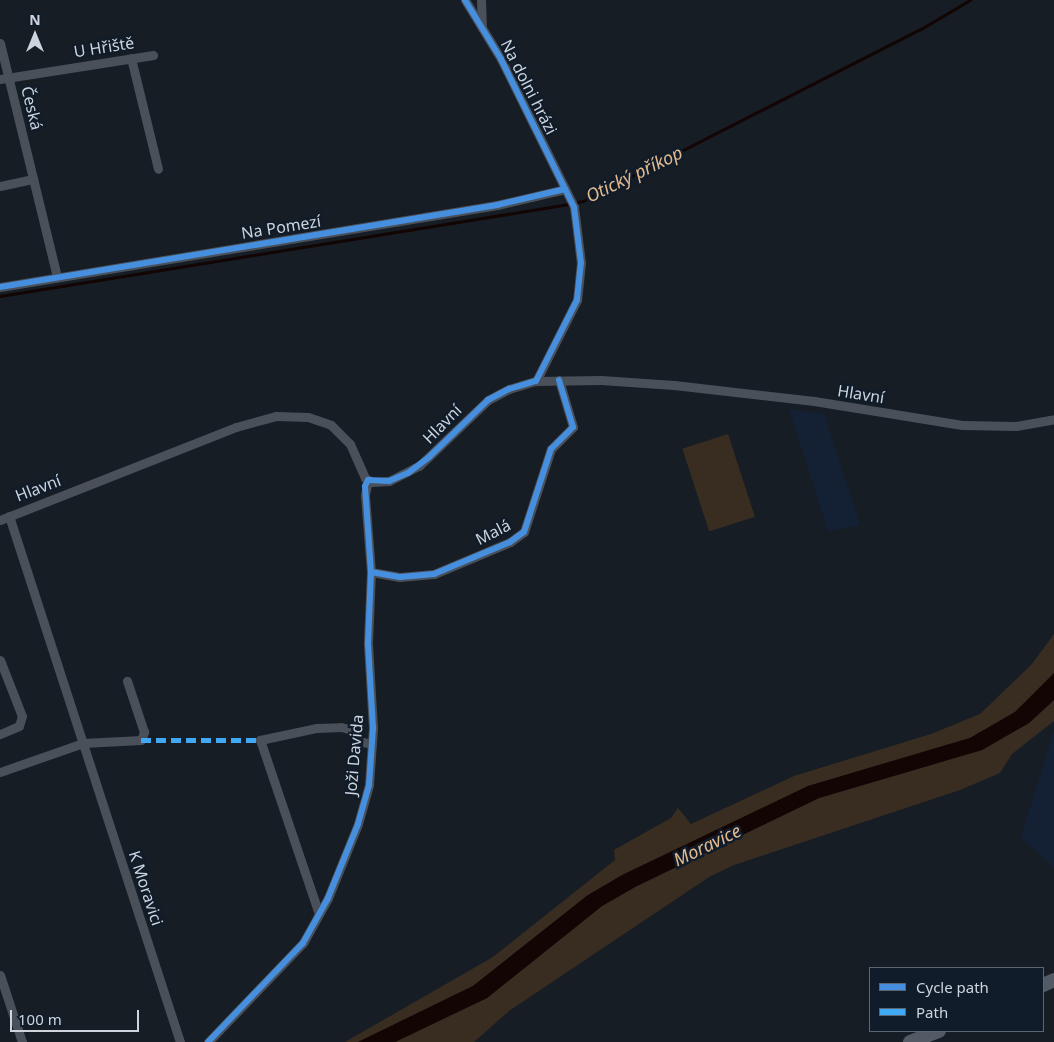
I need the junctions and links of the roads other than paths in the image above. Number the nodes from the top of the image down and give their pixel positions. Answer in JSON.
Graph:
{"nodes":[{"id":1,"x":464,"y":0,"type":"edge"},
{"id":2,"x":481,"y":0,"type":"edge"},
{"id":3,"x":482,"y":28,"type":"junction"},
{"id":4,"x":0,"y":43,"type":"edge"},
{"id":5,"x":153,"y":55,"type":"dead end"},
{"id":6,"x":132,"y":58,"type":"junction"},
{"id":7,"x":4,"y":78,"type":"edge"},
{"id":8,"x":158,"y":169,"type":"dead end"},
{"id":9,"x":34,"y":179,"type":"junction"},
{"id":10,"x":0,"y":186,"type":"edge"},
{"id":11,"x":568,"y":193,"type":"junction"},
{"id":12,"x":57,"y":277,"type":"junction"},
{"id":13,"x":0,"y":287,"type":"edge"},
{"id":14,"x":559,"y":380,"type":"junction"},
{"id":15,"x":536,"y":381,"type":"junction"},
{"id":16,"x":1054,"y":419,"type":"edge"},
{"id":17,"x":368,"y":480,"type":"junction"},
{"id":18,"x":9,"y":516,"type":"junction"},
{"id":19,"x":0,"y":520,"type":"edge"},
{"id":20,"x":371,"y":572,"type":"junction"},
{"id":21,"x":0,"y":660,"type":"edge"},
{"id":22,"x":127,"y":681,"type":"dead end"},
{"id":23,"x":0,"y":734,"type":"edge"},
{"id":24,"x":83,"y":743,"type":"junction"},
{"id":25,"x":372,"y":744,"type":"junction"},
{"id":26,"x":0,"y":772,"type":"edge"},
{"id":27,"x":319,"y":914,"type":"junction"},
{"id":28,"x":0,"y":975,"type":"edge"},
{"id":29,"x":936,"y":1032,"type":"edge"},
{"id":30,"x":22,"y":1042,"type":"edge"},
{"id":31,"x":180,"y":1042,"type":"edge"},
{"id":32,"x":208,"y":1042,"type":"edge"},
{"id":33,"x":910,"y":1042,"type":"edge"}],
"edges":[{"from":1,"to":3,"type":"street","name":"Na dolni hrázi"},
{"from":2,"to":3,"type":"street"},
{"from":3,"to":11,"type":"street","name":"Na dolni hrázi"},
{"from":4,"to":7,"type":"street","name":"Česká"},
{"from":5,"to":6,"type":"street","name":"U Hřiště"},
{"from":6,"to":7,"type":"street","name":"U Hřiště"},
{"from":6,"to":8,"type":"street"},
{"from":7,"to":9,"type":"street","name":"Česká"},
{"from":9,"to":10,"type":"street"},
{"from":9,"to":12,"type":"street","name":"Česká"},
{"from":11,"to":12,"type":"street","name":"Na Pomezí"},
{"from":11,"to":15,"type":"street","name":"Na dolni hrázi"},
{"from":12,"to":13,"type":"street","name":"Na Pomezí"},
{"from":14,"to":15,"type":"street","name":"Hlavní"},
{"from":14,"to":16,"type":"street","name":"Hlavní"},
{"from":14,"to":20,"type":"street","name":"Malá"},
{"from":15,"to":17,"type":"street","name":"Hlavní"},
{"from":17,"to":18,"type":"street","name":"Hlavní"},
{"from":17,"to":20,"type":"street","name":"Joži Davida"},
{"from":18,"to":19,"type":"street","name":"Hlavní"},
{"from":18,"to":24,"type":"street"},
{"from":20,"to":25,"type":"street","name":"Joži Davida"},
{"from":21,"to":23,"type":"street"},
{"from":22,"to":24,"type":"street"},
{"from":24,"to":26,"type":"street"},
{"from":24,"to":31,"type":"street","name":"K Moravici"},
{"from":25,"to":27,"type":"street","name":"Joži Davida"},
{"from":25,"to":27,"type":"street","name":"Joži Davida"},
{"from":27,"to":32,"type":"street","name":"Joži Davida"},
{"from":28,"to":30,"type":"street"},
{"from":29,"to":33,"type":"main road"}]}
